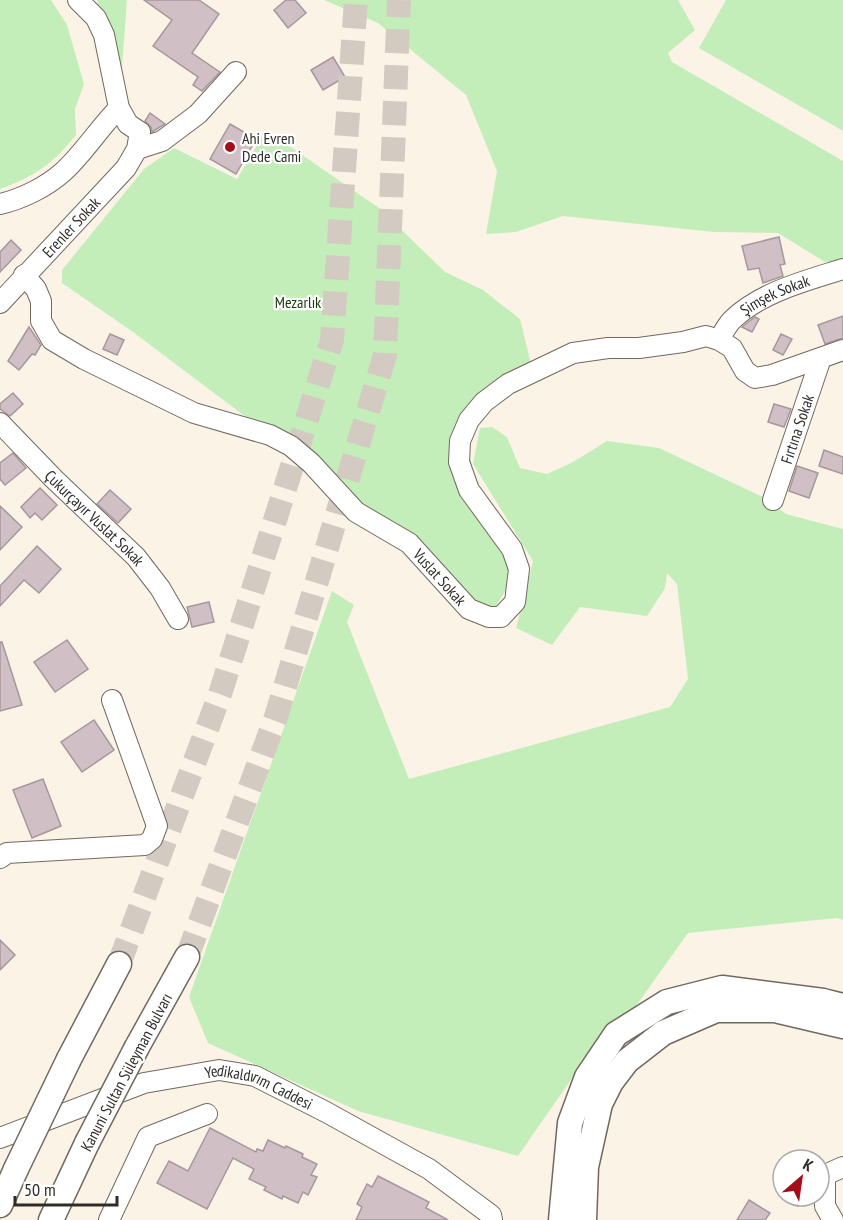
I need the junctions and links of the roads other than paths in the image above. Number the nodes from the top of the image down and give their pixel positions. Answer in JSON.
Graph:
{"nodes":[{"id":1,"x":78,"y":0,"type":"edge"},
{"id":2,"x":236,"y":72,"type":"dead end"},
{"id":3,"x":119,"y":108,"type":"junction"},
{"id":4,"x":137,"y":149,"type":"junction"},
{"id":5,"x":0,"y":204,"type":"edge"},
{"id":6,"x":843,"y":269,"type":"edge"},
{"id":7,"x":24,"y":276,"type":"junction"},
{"id":8,"x":0,"y":303,"type":"edge"},
{"id":9,"x":718,"y":340,"type":"junction"},
{"id":10,"x":843,"y":351,"type":"edge"},
{"id":11,"x":821,"y":358,"type":"junction"},
{"id":12,"x":0,"y":423,"type":"edge"},
{"id":13,"x":773,"y":500,"type":"dead end"},
{"id":14,"x":177,"y":619,"type":"dead end"},
{"id":15,"x":112,"y":700,"type":"dead end"},
{"id":16,"x":0,"y":858,"type":"edge"},
{"id":17,"x":187,"y":957,"type":"tunnel mouth"},
{"id":18,"x":118,"y":964,"type":"tunnel mouth"},
{"id":19,"x":843,"y":1006,"type":"edge"},
{"id":20,"x":843,"y":1026,"type":"edge"},
{"id":21,"x":207,"y":1114,"type":"dead end"},
{"id":22,"x":0,"y":1138,"type":"edge"},
{"id":23,"x":843,"y":1167,"type":"edge"},
{"id":24,"x":0,"y":1205,"type":"edge"},
{"id":25,"x":51,"y":1220,"type":"edge"},
{"id":26,"x":109,"y":1220,"type":"edge"},
{"id":27,"x":492,"y":1220,"type":"edge"},
{"id":28,"x":561,"y":1220,"type":"edge"},
{"id":29,"x":584,"y":1220,"type":"edge"},
{"id":30,"x":833,"y":1220,"type":"edge"}],
"edges":[{"from":1,"to":3,"type":"street"},
{"from":2,"to":4,"type":"street"},
{"from":3,"to":4,"type":"street"},
{"from":3,"to":5,"type":"street"},
{"from":4,"to":7,"type":"street","name":"Erenler Sokak"},
{"from":6,"to":9,"type":"street","name":"Şimşek Sokak"},
{"from":7,"to":8,"type":"street","name":"Erenler Sokak"},
{"from":7,"to":9,"type":"street","name":"Vuslat Sokak"},
{"from":9,"to":11,"type":"street"},
{"from":10,"to":11,"type":"street"},
{"from":11,"to":13,"type":"street","name":"Fırtına Sokak"},
{"from":12,"to":14,"type":"street","name":"Çukurçayır Vuslat Sokak"},
{"from":15,"to":16,"type":"street"},
{"from":17,"to":25,"type":"main road","name":"Kanuni Sultan Süleyman Bulvarı","bridge":true},
{"from":18,"to":24,"type":"main road","bridge":true},
{"from":19,"to":28,"type":"main road"},
{"from":20,"to":29,"type":"main road"},
{"from":21,"to":26,"type":"street"},
{"from":22,"to":27,"type":"street","name":"Yedikaldırım Caddesi"},
{"from":23,"to":30,"type":"street"}]}
